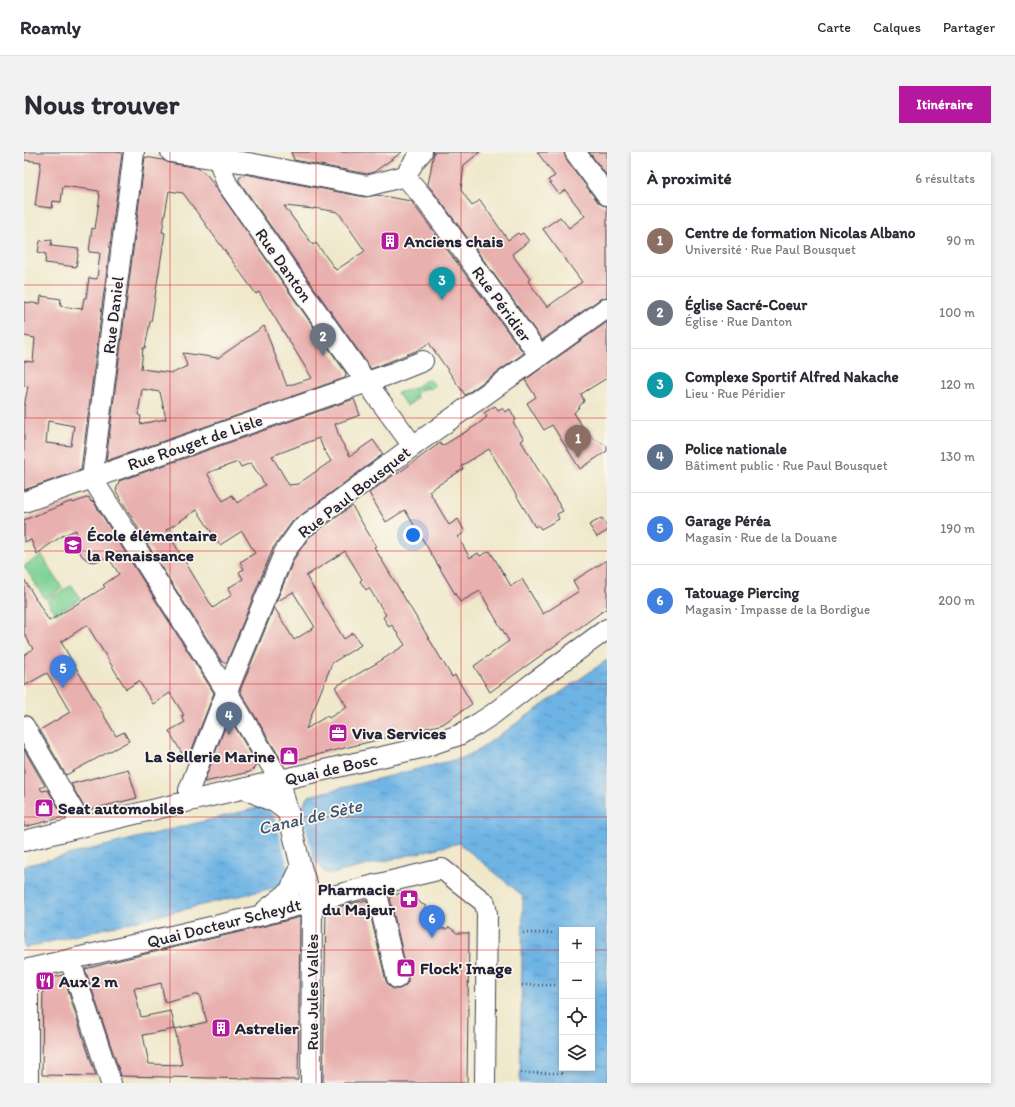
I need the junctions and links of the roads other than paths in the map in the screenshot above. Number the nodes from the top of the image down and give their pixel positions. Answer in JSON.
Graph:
{"nodes":[{"id":1,"x":134,"y":152,"type":"edge"},
{"id":2,"x":171,"y":152,"type":"edge"},
{"id":3,"x":272,"y":152,"type":"edge"},
{"id":4,"x":422,"y":152,"type":"edge"},
{"id":5,"x":575,"y":152,"type":"edge"},
{"id":6,"x":218,"y":155,"type":"edge"},
{"id":7,"x":254,"y":164,"type":"junction"},
{"id":8,"x":406,"y":176,"type":"junction"},
{"id":9,"x":607,"y":195,"type":"edge"},
{"id":10,"x":607,"y":308,"type":"edge"},
{"id":11,"x":540,"y":356,"type":"junction"},
{"id":12,"x":423,"y":361,"type":"dead end"},
{"id":13,"x":367,"y":383,"type":"junction"},
{"id":14,"x":413,"y":446,"type":"junction"},
{"id":15,"x":92,"y":478,"type":"junction"},
{"id":16,"x":24,"y":502,"type":"edge"},
{"id":17,"x":607,"y":629,"type":"edge"},
{"id":18,"x":227,"y":692,"type":"junction"},
{"id":19,"x":24,"y":726,"type":"edge"},
{"id":20,"x":316,"y":772,"type":"junction"},
{"id":21,"x":280,"y":780,"type":"junction"},
{"id":22,"x":245,"y":789,"type":"junction"},
{"id":23,"x":189,"y":801,"type":"junction"},
{"id":24,"x":289,"y":812,"type":"junction"},
{"id":25,"x":80,"y":827,"type":"junction"},
{"id":26,"x":24,"y":841,"type":"edge"},
{"id":27,"x":301,"y":867,"type":"junction"},
{"id":28,"x":374,"y":885,"type":"junction"},
{"id":29,"x":352,"y":891,"type":"junction"},
{"id":30,"x":312,"y":901,"type":"junction"},
{"id":31,"x":258,"y":916,"type":"junction"},
{"id":32,"x":70,"y":960,"type":"junction"},
{"id":33,"x":26,"y":970,"type":"edge"},
{"id":34,"x":397,"y":978,"type":"dead end"},
{"id":35,"x":28,"y":1083,"type":"edge"},
{"id":36,"x":110,"y":1083,"type":"edge"},
{"id":37,"x":311,"y":1083,"type":"edge"},
{"id":38,"x":485,"y":1083,"type":"edge"}],
"edges":[{"from":1,"to":15,"type":"street","name":"Rue Daniel"},
{"from":2,"to":6,"type":"street"},
{"from":3,"to":7,"type":"street"},
{"from":4,"to":8,"type":"street"},
{"from":5,"to":9,"type":"street"},
{"from":6,"to":7,"type":"street"},
{"from":6,"to":13,"type":"street","name":"Rue Danton"},
{"from":7,"to":8,"type":"street"},
{"from":8,"to":11,"type":"street","name":"Rue Péridier"},
{"from":10,"to":11,"type":"street","name":"Rue Paul Bousquet"},
{"from":11,"to":14,"type":"street","name":"Rue Paul Bousquet"},
{"from":12,"to":13,"type":"street","name":"Rue Rouget de Lisle"},
{"from":13,"to":14,"type":"street","name":"Rue Danton"},
{"from":13,"to":15,"type":"street","name":"Rue Rouget de Lisle"},
{"from":14,"to":18,"type":"street","name":"Rue Paul Bousquet"},
{"from":15,"to":16,"type":"street","name":"Rue Rouget de Lisle"},
{"from":15,"to":18,"type":"street","name":"Rue Jules Vallès"},
{"from":17,"to":20,"type":"street","name":"Quai de Bosc"},
{"from":18,"to":21,"type":"street","name":"Rue Jules Vallès"},
{"from":18,"to":23,"type":"street","name":"Rue Paul Bousquet"},
{"from":19,"to":25,"type":"street"},
{"from":20,"to":21,"type":"street","name":"Quai de Bosc"},
{"from":20,"to":24,"type":"street"},
{"from":21,"to":22,"type":"street","name":"Quai de Bosc"},
{"from":21,"to":24,"type":"street","name":"Rue Jules Vallès"},
{"from":22,"to":23,"type":"street","name":"Quai de Bosc"},
{"from":22,"to":24,"type":"street"},
{"from":23,"to":25,"type":"street","name":"Quai de Bosc"},
{"from":24,"to":27,"type":"street","name":"Rue Jules Vallès"},
{"from":25,"to":26,"type":"street","name":"Quai de Bosc"},
{"from":27,"to":29,"type":"street"},
{"from":27,"to":30,"type":"street","name":"Rue Jules Vallès"},
{"from":27,"to":31,"type":"street"},
{"from":28,"to":29,"type":"street","name":"Quai Docteur Scheydt"},
{"from":28,"to":34,"type":"street"},
{"from":28,"to":38,"type":"street","name":"Quai Docteur Scheydt"},
{"from":29,"to":30,"type":"street","name":"Quai Docteur Scheydt"},
{"from":30,"to":31,"type":"street","name":"Quai Docteur Scheydt"},
{"from":30,"to":37,"type":"street","name":"Rue Jules Vallès"},
{"from":31,"to":32,"type":"street","name":"Quai Docteur Scheydt"},
{"from":32,"to":33,"type":"street","name":"Quai Docteur Scheydt"},
{"from":32,"to":36,"type":"street"},
{"from":33,"to":35,"type":"street"}]}
